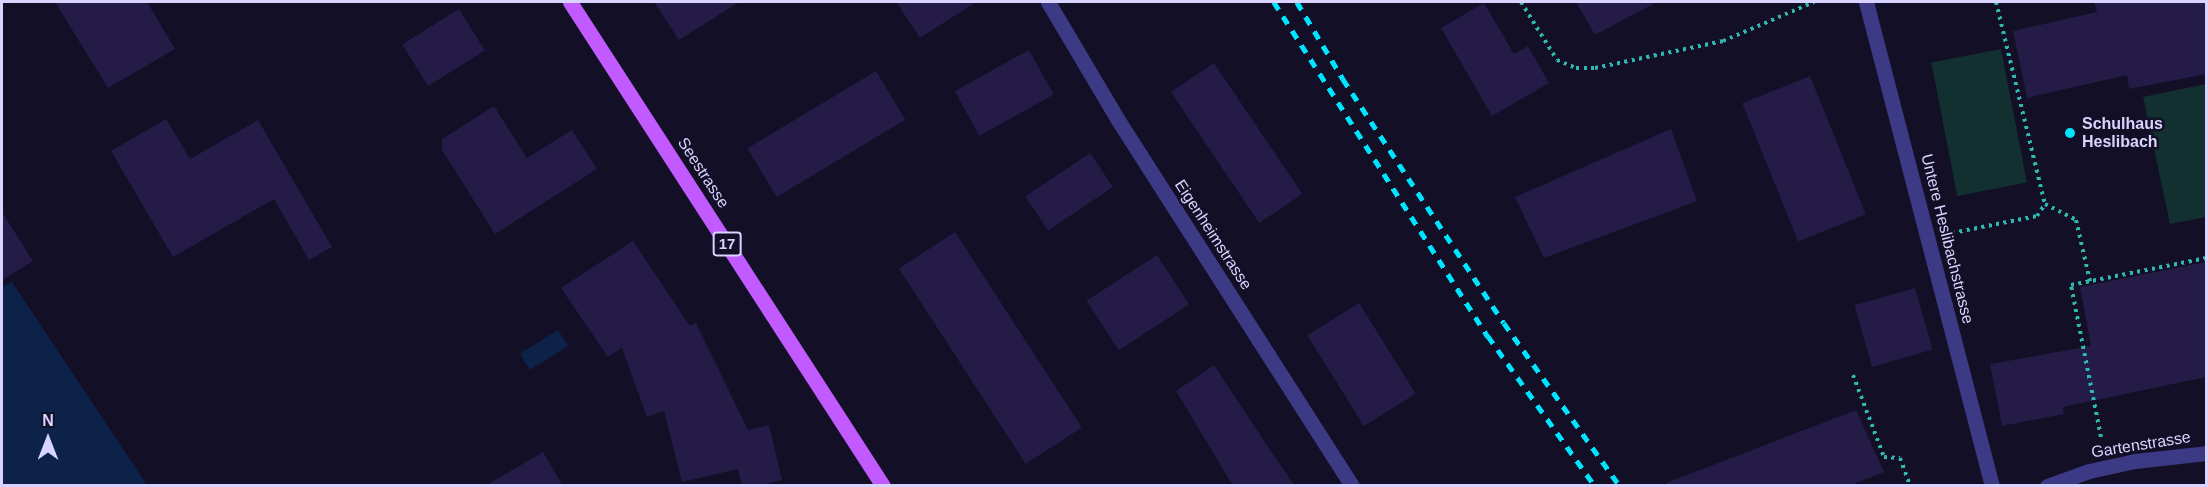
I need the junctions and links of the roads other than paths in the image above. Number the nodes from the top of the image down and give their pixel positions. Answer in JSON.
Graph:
{"nodes":[{"id":1,"x":570,"y":2,"type":"edge"},
{"id":2,"x":1048,"y":2,"type":"edge"},
{"id":3,"x":1868,"y":2,"type":"edge"},
{"id":4,"x":2206,"y":453,"type":"edge"},
{"id":5,"x":884,"y":486,"type":"edge"},
{"id":6,"x":1352,"y":486,"type":"edge"},
{"id":7,"x":1992,"y":486,"type":"edge"},
{"id":8,"x":2047,"y":486,"type":"edge"}],
"edges":[{"from":1,"to":5,"type":"main road","name":"Seestrasse","number":"17"},
{"from":2,"to":6,"type":"street","name":"Eigenheimstrasse"},
{"from":3,"to":7,"type":"street","name":"Untere Heslibachstrasse"},
{"from":4,"to":8,"type":"street","name":"Gartenstrasse"}]}
